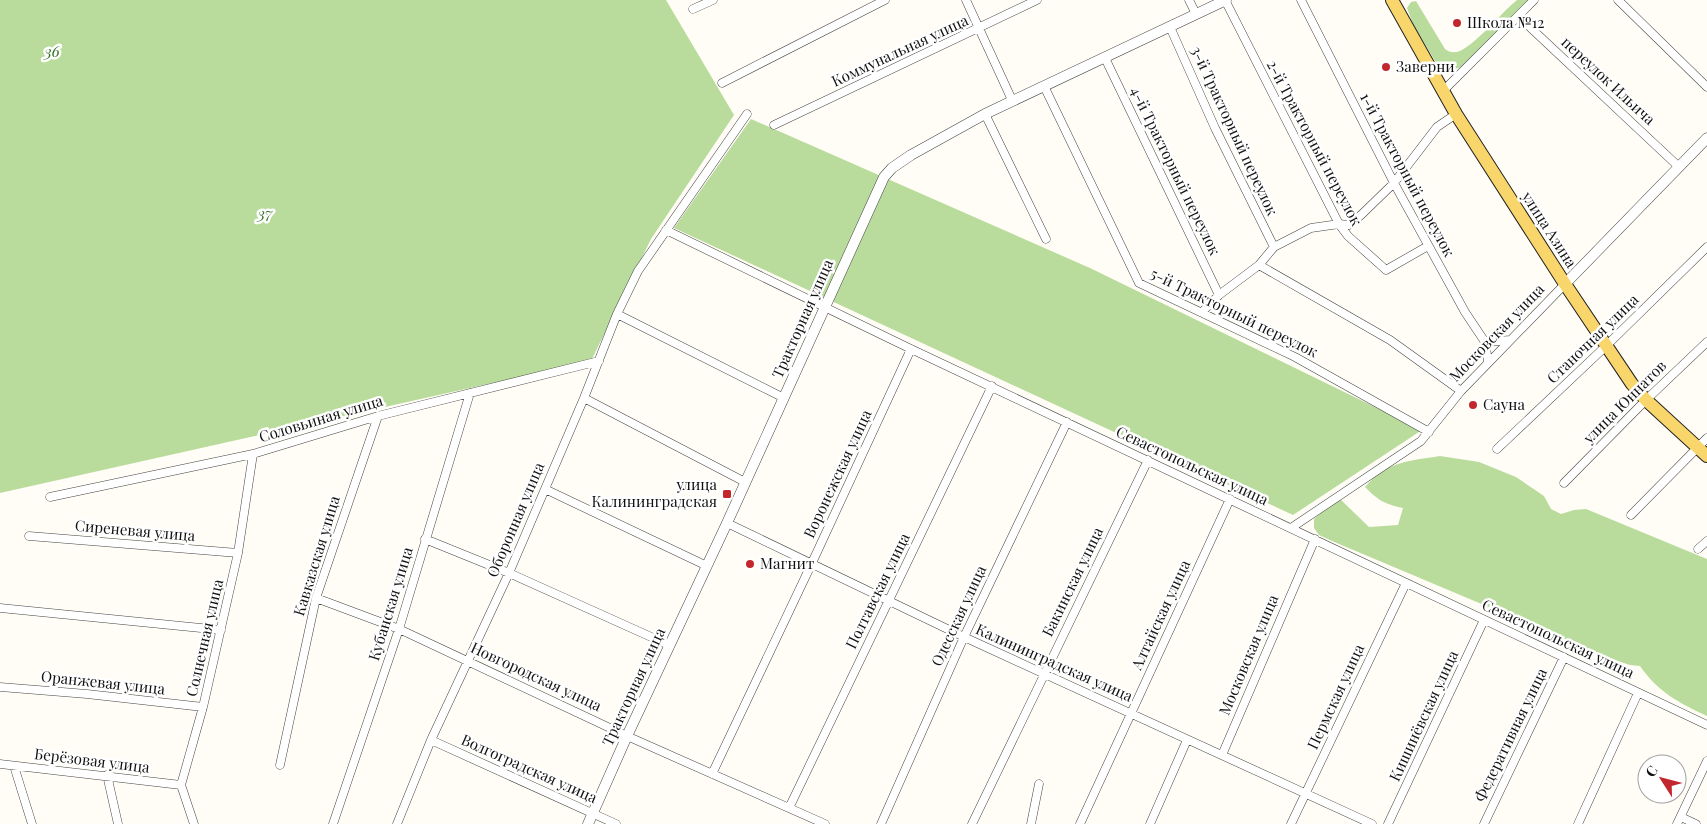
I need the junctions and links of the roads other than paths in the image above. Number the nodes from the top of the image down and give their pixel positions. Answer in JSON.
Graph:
{"nodes":[{"id":1,"x":713,"y":0,"type":"edge"},
{"id":2,"x":885,"y":0,"type":"edge"},
{"id":3,"x":966,"y":0,"type":"edge"},
{"id":4,"x":1037,"y":0,"type":"edge"},
{"id":5,"x":1189,"y":0,"type":"edge"},
{"id":6,"x":1225,"y":0,"type":"edge"},
{"id":7,"x":1301,"y":0,"type":"edge"},
{"id":8,"x":1392,"y":0,"type":"edge"},
{"id":9,"x":1534,"y":0,"type":"edge"},
{"id":10,"x":1618,"y":0,"type":"edge"},
{"id":11,"x":693,"y":10,"type":"dead end"},
{"id":12,"x":1196,"y":14,"type":"junction"},
{"id":13,"x":1518,"y":16,"type":"junction"},
{"id":14,"x":1170,"y":27,"type":"junction"},
{"id":15,"x":980,"y":28,"type":"junction"},
{"id":16,"x":1105,"y":58,"type":"junction"},
{"id":17,"x":722,"y":83,"type":"dead end"},
{"id":18,"x":1044,"y":86,"type":"junction"},
{"id":19,"x":1707,"y":87,"type":"edge"},
{"id":20,"x":1443,"y":91,"type":"junction"},
{"id":21,"x":1012,"y":100,"type":"junction"},
{"id":22,"x":747,"y":114,"type":"dead end"},
{"id":23,"x":985,"y":114,"type":"junction"},
{"id":24,"x":1456,"y":114,"type":"junction"},
{"id":25,"x":774,"y":125,"type":"dead end"},
{"id":26,"x":1707,"y":138,"type":"edge"},
{"id":27,"x":1679,"y":167,"type":"junction"},
{"id":28,"x":1394,"y":183,"type":"junction"},
{"id":29,"x":1339,"y":224,"type":"junction"},
{"id":30,"x":666,"y":230,"type":"junction"},
{"id":31,"x":1046,"y":239,"type":"dead end"},
{"id":32,"x":1274,"y":246,"type":"junction"},
{"id":33,"x":1428,"y":246,"type":"junction"},
{"id":34,"x":1707,"y":247,"type":"edge"},
{"id":35,"x":1259,"y":265,"type":"junction"},
{"id":36,"x":1565,"y":284,"type":"junction"},
{"id":37,"x":1219,"y":296,"type":"junction"},
{"id":38,"x":824,"y":306,"type":"junction"},
{"id":39,"x":1202,"y":312,"type":"junction"},
{"id":40,"x":618,"y":314,"type":"junction"},
{"id":41,"x":1510,"y":340,"type":"junction"},
{"id":42,"x":1485,"y":342,"type":"junction"},
{"id":43,"x":1707,"y":342,"type":"edge"},
{"id":44,"x":1606,"y":346,"type":"junction"},
{"id":45,"x":911,"y":348,"type":"junction"},
{"id":46,"x":598,"y":361,"type":"junction"},
{"id":47,"x":1488,"y":361,"type":"junction"},
{"id":48,"x":992,"y":386,"type":"junction"},
{"id":49,"x":1461,"y":391,"type":"junction"},
{"id":50,"x":470,"y":393,"type":"junction"},
{"id":51,"x":584,"y":398,"type":"junction"},
{"id":52,"x":784,"y":398,"type":"junction"},
{"id":53,"x":1646,"y":400,"type":"junction"},
{"id":54,"x":378,"y":416,"type":"junction"},
{"id":55,"x":1067,"y":422,"type":"junction"},
{"id":56,"x":1429,"y":432,"type":"junction"},
{"id":57,"x":1707,"y":438,"type":"edge"},
{"id":58,"x":1697,"y":448,"type":"junction"},
{"id":59,"x":1497,"y":450,"type":"dead end"},
{"id":60,"x":253,"y":454,"type":"junction"},
{"id":61,"x":1707,"y":456,"type":"edge"},
{"id":62,"x":1148,"y":460,"type":"junction"},
{"id":63,"x":745,"y":482,"type":"junction"},
{"id":64,"x":1564,"y":484,"type":"dead end"},
{"id":65,"x":545,"y":489,"type":"junction"},
{"id":66,"x":50,"y":497,"type":"dead end"},
{"id":67,"x":1230,"y":499,"type":"junction"},
{"id":68,"x":1631,"y":515,"type":"dead end"},
{"id":69,"x":727,"y":523,"type":"junction"},
{"id":70,"x":1291,"y":528,"type":"junction"},
{"id":71,"x":30,"y":536,"type":"dead end"},
{"id":72,"x":426,"y":539,"type":"junction"},
{"id":73,"x":1316,"y":539,"type":"junction"},
{"id":74,"x":1707,"y":541,"type":"edge"},
{"id":75,"x":1698,"y":549,"type":"dead end"},
{"id":76,"x":238,"y":553,"type":"junction"},
{"id":77,"x":812,"y":565,"type":"junction"},
{"id":78,"x":707,"y":566,"type":"junction"},
{"id":79,"x":509,"y":573,"type":"junction"},
{"id":80,"x":1406,"y":583,"type":"junction"},
{"id":81,"x":316,"y":598,"type":"junction"},
{"id":82,"x":889,"y":600,"type":"junction"},
{"id":83,"x":0,"y":608,"type":"edge"},
{"id":84,"x":1484,"y":620,"type":"junction"},
{"id":85,"x":399,"y":628,"type":"junction"},
{"id":86,"x":221,"y":630,"type":"junction"},
{"id":87,"x":964,"y":637,"type":"junction"},
{"id":88,"x":669,"y":645,"type":"junction"},
{"id":89,"x":1564,"y":657,"type":"junction"},
{"id":90,"x":467,"y":660,"type":"junction"},
{"id":91,"x":1044,"y":674,"type":"junction"},
{"id":92,"x":0,"y":687,"type":"edge"},
{"id":93,"x":1638,"y":693,"type":"junction"},
{"id":94,"x":203,"y":707,"type":"junction"},
{"id":95,"x":1131,"y":712,"type":"junction"},
{"id":96,"x":1707,"y":725,"type":"edge"},
{"id":97,"x":627,"y":736,"type":"junction"},
{"id":98,"x":431,"y":740,"type":"junction"},
{"id":99,"x":1187,"y":740,"type":"junction"},
{"id":100,"x":1222,"y":755,"type":"junction"},
{"id":101,"x":1707,"y":761,"type":"edge"},
{"id":102,"x":0,"y":764,"type":"edge"},
{"id":103,"x":280,"y":765,"type":"dead end"},
{"id":104,"x":14,"y":766,"type":"junction"},
{"id":105,"x":712,"y":774,"type":"junction"},
{"id":106,"x":107,"y":775,"type":"junction"},
{"id":107,"x":1039,"y":784,"type":"dead end"},
{"id":108,"x":182,"y":785,"type":"junction"},
{"id":109,"x":1306,"y":794,"type":"junction"},
{"id":110,"x":789,"y":808,"type":"junction"},
{"id":111,"x":593,"y":813,"type":"junction"},
{"id":112,"x":1679,"y":820,"type":"edge"},
{"id":113,"x":333,"y":823,"type":"edge"},
{"id":114,"x":32,"y":824,"type":"edge"},
{"id":115,"x":118,"y":824,"type":"edge"},
{"id":116,"x":194,"y":824,"type":"edge"},
{"id":117,"x":397,"y":824,"type":"edge"},
{"id":118,"x":588,"y":824,"type":"edge"},
{"id":119,"x":616,"y":824,"type":"edge"},
{"id":120,"x":825,"y":824,"type":"edge"},
{"id":121,"x":881,"y":824,"type":"edge"},
{"id":122,"x":972,"y":824,"type":"edge"},
{"id":123,"x":1031,"y":824,"type":"edge"},
{"id":124,"x":1080,"y":824,"type":"edge"},
{"id":125,"x":1150,"y":824,"type":"edge"},
{"id":126,"x":1291,"y":824,"type":"edge"},
{"id":127,"x":1372,"y":824,"type":"edge"},
{"id":128,"x":1388,"y":824,"type":"edge"},
{"id":129,"x":1484,"y":824,"type":"edge"},
{"id":130,"x":1578,"y":824,"type":"edge"},
{"id":131,"x":1696,"y":824,"type":"edge"}],
"edges":[{"from":1,"to":11,"type":"street"},
{"from":2,"to":17,"type":"street"},
{"from":3,"to":15,"type":"street"},
{"from":4,"to":15,"type":"street","name":"Коммунальная улица"},
{"from":5,"to":12,"type":"street"},
{"from":6,"to":12,"type":"street","name":"Тракторная улица"},
{"from":6,"to":29,"type":"street","name":"2-й Тракторный переулок"},
{"from":7,"to":28,"type":"street","name":"1-й Тракторный переулок"},
{"from":8,"to":20,"type":"main road","name":"улица Азина"},
{"from":9,"to":13,"type":"street"},
{"from":10,"to":19,"type":"street"},
{"from":12,"to":14,"type":"street","name":"Тракторная улица"},
{"from":13,"to":20,"type":"street"},
{"from":13,"to":27,"type":"street","name":"переулок Ильича"},
{"from":14,"to":16,"type":"street","name":"Тракторная улица"},
{"from":14,"to":32,"type":"street","name":"3-й Тракторный переулок"},
{"from":15,"to":21,"type":"street"},
{"from":15,"to":25,"type":"street","name":"Коммунальная улица"},
{"from":16,"to":18,"type":"street","name":"Тракторная улица"},
{"from":16,"to":37,"type":"street","name":"4-й Тракторный переулок"},
{"from":18,"to":21,"type":"street","name":"Тракторная улица"},
{"from":18,"to":39,"type":"street","name":"5-й Тракторный переулок"},
{"from":20,"to":24,"type":"main road","name":"улица Азина"},
{"from":21,"to":23,"type":"street","name":"Тракторная улица"},
{"from":22,"to":30,"type":"street","name":"Оборонная улица"},
{"from":23,"to":31,"type":"street"},
{"from":23,"to":38,"type":"street","name":"Тракторная улица"},
{"from":24,"to":28,"type":"street"},
{"from":24,"to":36,"type":"main road","name":"улица Азина"},
{"from":26,"to":27,"type":"street","name":"Московская улица"},
{"from":27,"to":36,"type":"street","name":"Московская улица"},
{"from":28,"to":29,"type":"street"},
{"from":28,"to":33,"type":"street","name":"1-й Тракторный переулок"},
{"from":29,"to":32,"type":"street"},
{"from":29,"to":33,"type":"street","name":"2-й Тракторный переулок"},
{"from":30,"to":38,"type":"street","name":"Севастопольская улица"},
{"from":30,"to":40,"type":"street","name":"Оборонная улица"},
{"from":32,"to":35,"type":"street"},
{"from":33,"to":42,"type":"street","name":"1-й Тракторный переулок"},
{"from":34,"to":44,"type":"street","name":"Станочная улица"},
{"from":35,"to":37,"type":"street"},
{"from":35,"to":49,"type":"street"},
{"from":36,"to":41,"type":"street","name":"Московская улица"},
{"from":36,"to":44,"type":"main road","name":"улица Азина"},
{"from":37,"to":39,"type":"street"},
{"from":38,"to":45,"type":"street","name":"Севастопольская улица"},
{"from":38,"to":52,"type":"street","name":"Тракторная улица"},
{"from":39,"to":56,"type":"street","name":"5-й Тракторный переулок"},
{"from":40,"to":46,"type":"street","name":"Оборонная улица"},
{"from":40,"to":52,"type":"street"},
{"from":41,"to":42,"type":"street"},
{"from":41,"to":47,"type":"street","name":"Московская улица"},
{"from":42,"to":47,"type":"street","name":"1-й Тракторный переулок"},
{"from":43,"to":53,"type":"street","name":"улица Юннатов"},
{"from":44,"to":53,"type":"main road","name":"улица Азина"},
{"from":44,"to":59,"type":"street","name":"Станочная улица"},
{"from":45,"to":48,"type":"street","name":"Севастопольская улица"},
{"from":45,"to":77,"type":"street","name":"Воронежская улица"},
{"from":46,"to":50,"type":"street","name":"Соловьиная улица"},
{"from":46,"to":51,"type":"street","name":"Оборонная улица"},
{"from":47,"to":49,"type":"street","name":"Московская улица"},
{"from":48,"to":55,"type":"street","name":"Севастопольская улица"},
{"from":48,"to":82,"type":"street","name":"Полтавская улица"},
{"from":49,"to":56,"type":"street","name":"Московская улица"},
{"from":50,"to":54,"type":"street","name":"Соловьиная улица"},
{"from":50,"to":72,"type":"street","name":"Кубанская улица"},
{"from":51,"to":63,"type":"street"},
{"from":51,"to":65,"type":"street","name":"Оборонная улица"},
{"from":52,"to":63,"type":"street","name":"Тракторная улица"},
{"from":53,"to":58,"type":"main road","name":"улица Азина"},
{"from":53,"to":64,"type":"street","name":"улица Юннатов"},
{"from":54,"to":60,"type":"street","name":"Соловьиная улица"},
{"from":54,"to":81,"type":"street","name":"Кавказская улица"},
{"from":55,"to":62,"type":"street","name":"Севастопольская улица"},
{"from":55,"to":87,"type":"street","name":"Одесская улица"},
{"from":56,"to":70,"type":"street","name":"Московская улица"},
{"from":57,"to":58,"type":"street"},
{"from":58,"to":61,"type":"main road","name":"улица Азина"},
{"from":58,"to":68,"type":"street"},
{"from":60,"to":66,"type":"street","name":"Соловьиная улица"},
{"from":60,"to":76,"type":"street","name":"Солнечная улица"},
{"from":62,"to":67,"type":"street","name":"Севастопольская улица"},
{"from":62,"to":91,"type":"street","name":"Бакинская улица"},
{"from":63,"to":69,"type":"street","name":"Тракторная улица"},
{"from":65,"to":78,"type":"street"},
{"from":65,"to":79,"type":"street","name":"Оборонная улица"},
{"from":67,"to":70,"type":"street","name":"Севастопольская улица"},
{"from":67,"to":95,"type":"street","name":"Алтайская улица"},
{"from":69,"to":77,"type":"street","name":"Калининградская улица"},
{"from":69,"to":78,"type":"street","name":"Тракторная улица"},
{"from":70,"to":73,"type":"street","name":"Севастопольская улица"},
{"from":71,"to":76,"type":"street","name":"Сиреневая улица"},
{"from":72,"to":79,"type":"street"},
{"from":72,"to":85,"type":"street","name":"Кубанская улица"},
{"from":73,"to":80,"type":"street","name":"Севастопольская улица"},
{"from":73,"to":100,"type":"street","name":"Московская улица"},
{"from":74,"to":75,"type":"street"},
{"from":76,"to":86,"type":"street","name":"Солнечная улица"},
{"from":77,"to":82,"type":"street","name":"Калининградская улица"},
{"from":77,"to":105,"type":"street","name":"Воронежская улица"},
{"from":78,"to":88,"type":"street","name":"Тракторная улица"},
{"from":79,"to":88,"type":"street"},
{"from":79,"to":90,"type":"street","name":"Оборонная улица"},
{"from":80,"to":84,"type":"street","name":"Севастопольская улица"},
{"from":80,"to":109,"type":"street","name":"Пермская улица"},
{"from":81,"to":85,"type":"street","name":"Новгородская улица"},
{"from":81,"to":103,"type":"street","name":"Кавказская улица"},
{"from":82,"to":87,"type":"street","name":"Калининградская улица"},
{"from":82,"to":110,"type":"street","name":"Полтавская улица"},
{"from":83,"to":86,"type":"street"},
{"from":84,"to":89,"type":"street","name":"Севастопольская улица"},
{"from":84,"to":128,"type":"street","name":"Кишинёвская улица"},
{"from":85,"to":90,"type":"street","name":"Новгородская улица"},
{"from":85,"to":113,"type":"street","name":"Кубанская улица"},
{"from":86,"to":94,"type":"street","name":"Солнечная улица"},
{"from":87,"to":91,"type":"street","name":"Калининградская улица"},
{"from":87,"to":121,"type":"street","name":"Одесская улица"},
{"from":88,"to":97,"type":"street","name":"Тракторная улица"},
{"from":89,"to":93,"type":"street","name":"Севастопольская улица"},
{"from":89,"to":129,"type":"street","name":"Федеративная улица"},
{"from":90,"to":97,"type":"street","name":"Новгородская улица"},
{"from":90,"to":98,"type":"street","name":"Оборонная улица"},
{"from":91,"to":95,"type":"street","name":"Калининградская улица"},
{"from":91,"to":122,"type":"street","name":"Бакинская улица"},
{"from":92,"to":94,"type":"street","name":"Оранжевая улица"},
{"from":93,"to":96,"type":"street","name":"Севастопольская улица"},
{"from":93,"to":130,"type":"street"},
{"from":94,"to":108,"type":"street","name":"Солнечная улица"},
{"from":95,"to":99,"type":"street","name":"Калининградская улица"},
{"from":95,"to":124,"type":"street","name":"Алтайская улица"},
{"from":97,"to":105,"type":"street","name":"Новгородская улица"},
{"from":97,"to":111,"type":"street","name":"Тракторная улица"},
{"from":98,"to":111,"type":"street","name":"Волгоградская улица"},
{"from":98,"to":117,"type":"street","name":"Оборонная улица"},
{"from":99,"to":100,"type":"street","name":"Калининградская улица"},
{"from":99,"to":125,"type":"street"},
{"from":100,"to":109,"type":"street","name":"Калининградская улица"},
{"from":101,"to":112,"type":"street"},
{"from":102,"to":104,"type":"street","name":"Берёзовая улица"},
{"from":104,"to":106,"type":"street","name":"Берёзовая улица"},
{"from":104,"to":114,"type":"street"},
{"from":105,"to":110,"type":"street","name":"Новгородская улица"},
{"from":106,"to":108,"type":"street","name":"Берёзовая улица"},
{"from":106,"to":115,"type":"street"},
{"from":107,"to":123,"type":"street"},
{"from":108,"to":116,"type":"street"},
{"from":109,"to":126,"type":"street","name":"Пермская улица"},
{"from":109,"to":127,"type":"street","name":"Калининградская улица"},
{"from":110,"to":120,"type":"street","name":"Новгородская улица"},
{"from":111,"to":118,"type":"street","name":"Тракторная улица"},
{"from":111,"to":119,"type":"street","name":"Волгоградская улица"},
{"from":112,"to":131,"type":"street"}]}
